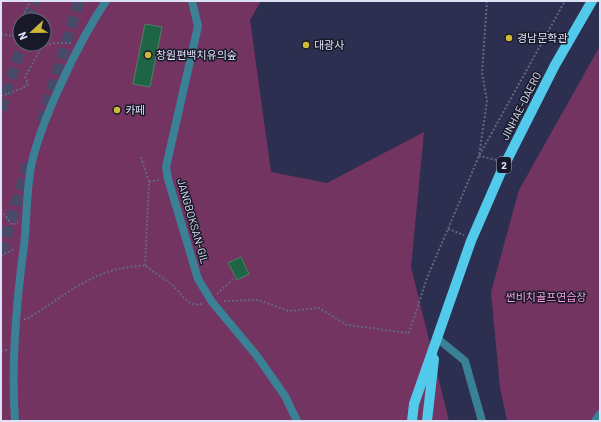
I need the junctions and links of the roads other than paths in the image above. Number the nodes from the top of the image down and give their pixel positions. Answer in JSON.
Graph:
{"nodes":[{"id":1,"x":106,"y":1,"type":"edge"},
{"id":2,"x":192,"y":1,"type":"edge"},
{"id":3,"x":592,"y":1,"type":"edge"},
{"id":4,"x":437,"y":338,"type":"junction"},
{"id":5,"x":600,"y":414,"type":"edge"},
{"id":6,"x":15,"y":421,"type":"edge"},
{"id":7,"x":298,"y":421,"type":"edge"},
{"id":8,"x":412,"y":421,"type":"edge"},
{"id":9,"x":427,"y":421,"type":"edge"},
{"id":10,"x":482,"y":421,"type":"edge"},
{"id":11,"x":595,"y":421,"type":"edge"}],
"edges":[{"from":1,"to":6,"type":"street"},
{"from":2,"to":7,"type":"street","name":"JANGBOKSAN-GIL"},
{"from":3,"to":4,"type":"main road","name":"JINHAE-DAERO","number":"2"},
{"from":4,"to":8,"type":"main road","number":"2"},
{"from":4,"to":9,"type":"main road","number":"2"},
{"from":4,"to":10,"type":"street"},
{"from":5,"to":11,"type":"street"}]}
